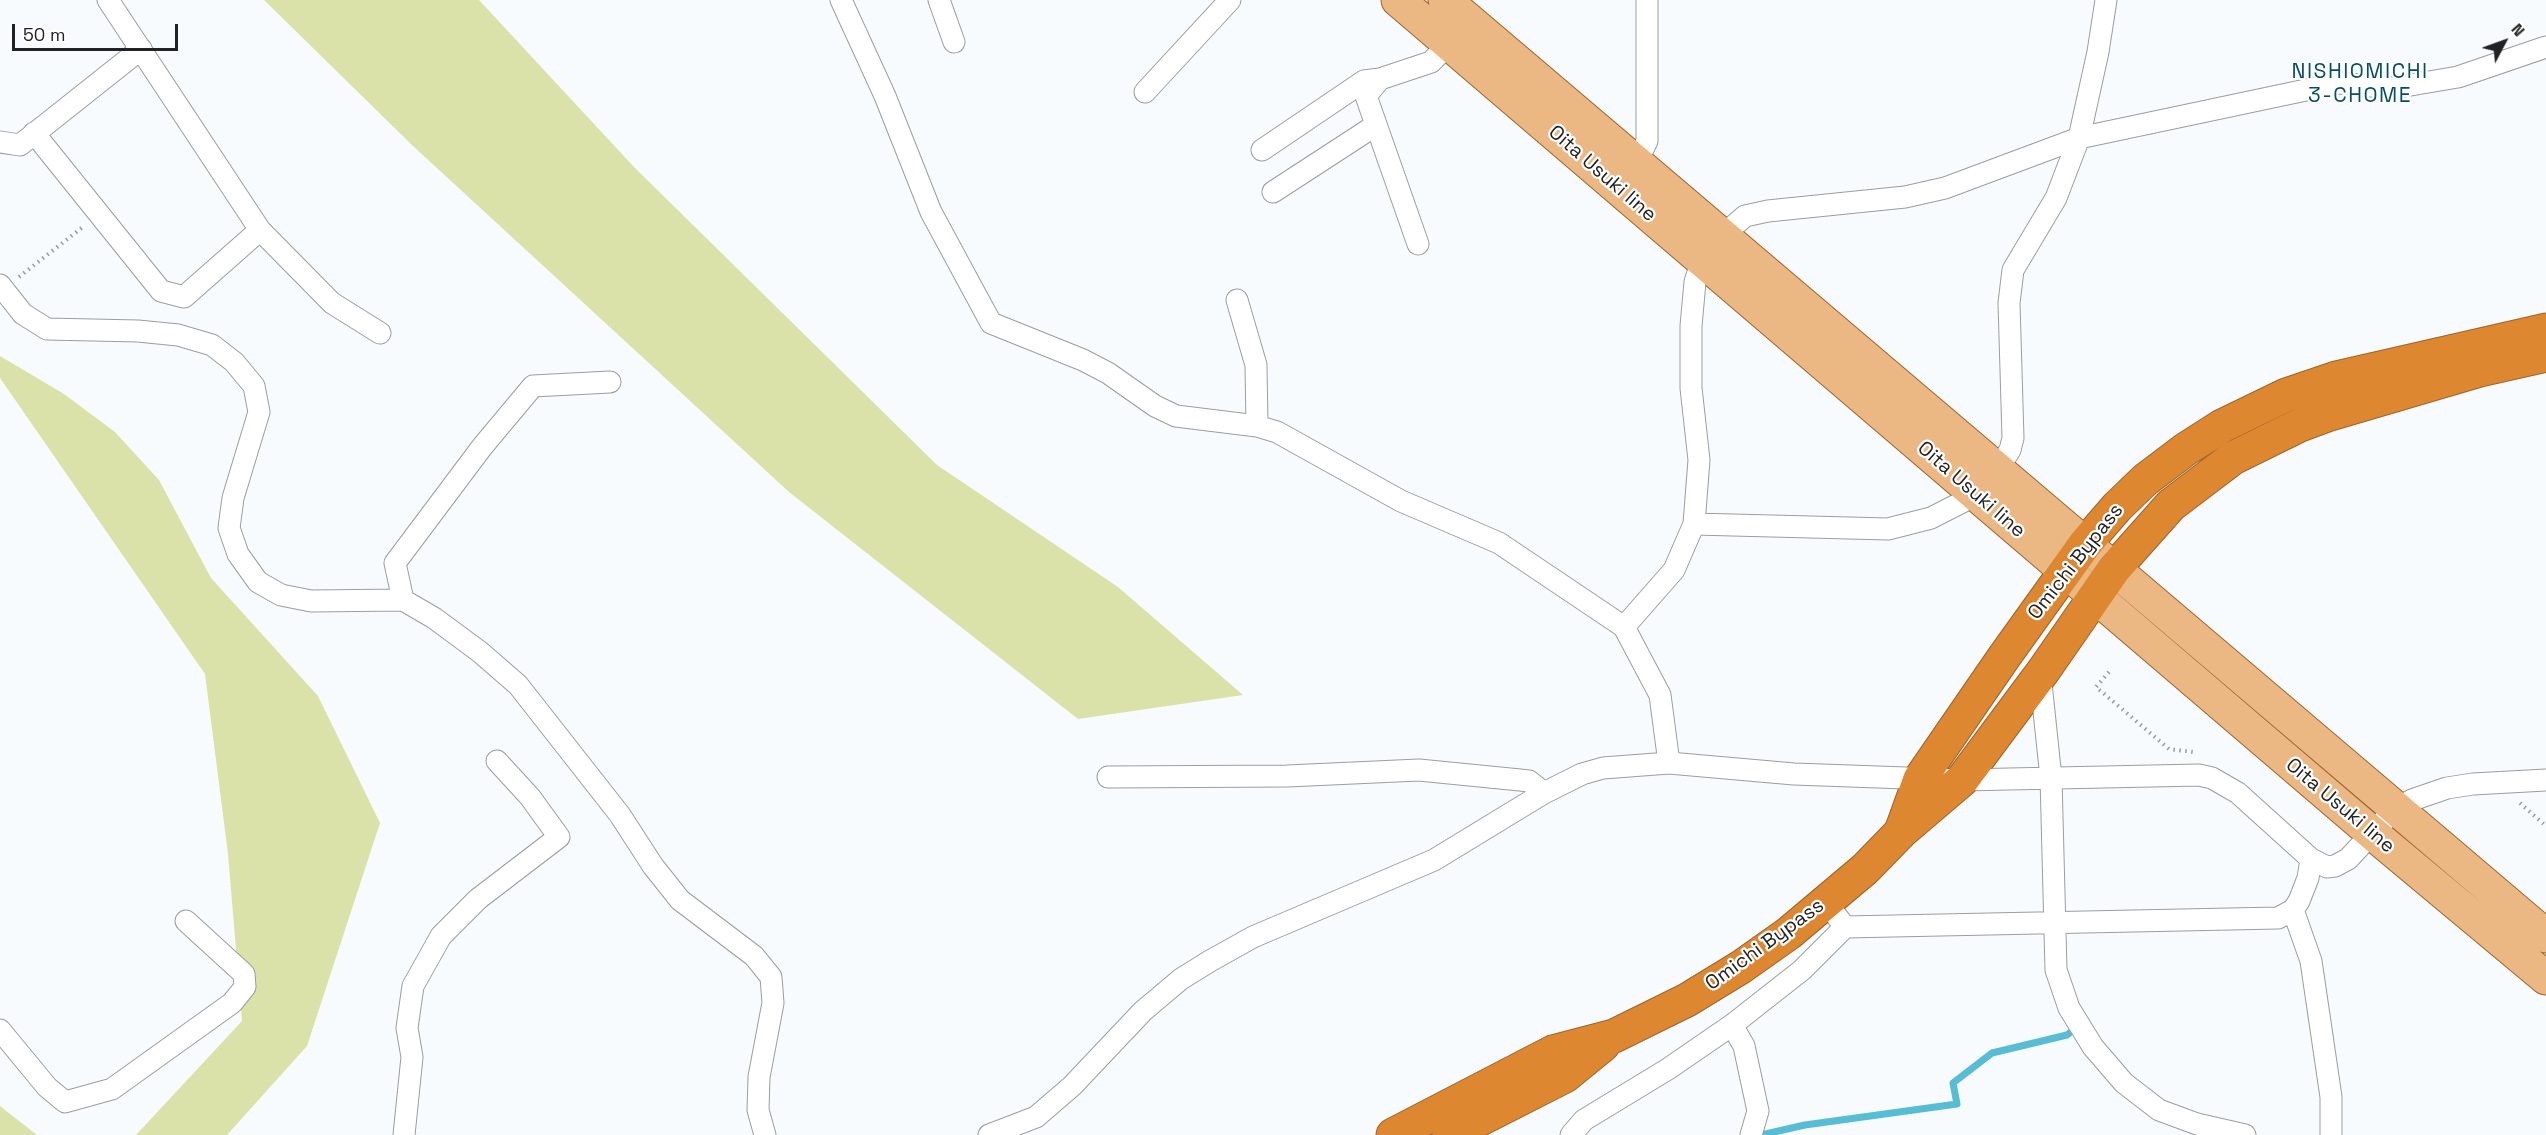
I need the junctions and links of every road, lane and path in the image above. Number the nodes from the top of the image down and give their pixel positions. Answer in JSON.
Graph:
{"nodes":[{"id":1,"x":108,"y":0,"type":"edge"},
{"id":2,"x":842,"y":0,"type":"edge"},
{"id":3,"x":939,"y":0,"type":"edge"},
{"id":4,"x":1230,"y":0,"type":"edge"},
{"id":5,"x":1398,"y":0,"type":"edge"},
{"id":6,"x":1445,"y":0,"type":"edge"},
{"id":7,"x":1647,"y":0,"type":"edge"},
{"id":8,"x":2106,"y":0,"type":"edge"},
{"id":9,"x":1460,"y":33,"type":"junction"},
{"id":10,"x":954,"y":42,"type":"dead end"},
{"id":11,"x":2546,"y":46,"type":"edge"},
{"id":12,"x":141,"y":49,"type":"junction"},
{"id":13,"x":1380,"y":79,"type":"junction"},
{"id":14,"x":1146,"y":93,"type":"dead end"},
{"id":15,"x":1376,"y":125,"type":"junction"},
{"id":16,"x":34,"y":133,"type":"junction"},
{"id":17,"x":2079,"y":138,"type":"junction"},
{"id":18,"x":0,"y":142,"type":"edge"},
{"id":19,"x":1262,"y":150,"type":"dead end"},
{"id":20,"x":1628,"y":176,"type":"junction"},
{"id":21,"x":1273,"y":192,"type":"dead end"},
{"id":22,"x":99,"y":215,"type":"junction"},
{"id":23,"x":260,"y":230,"type":"junction"},
{"id":24,"x":1418,"y":244,"type":"dead end"},
{"id":25,"x":1712,"y":248,"type":"junction"},
{"id":26,"x":1,"y":288,"type":"edge"},
{"id":27,"x":1237,"y":300,"type":"dead end"},
{"id":28,"x":2546,"y":330,"type":"edge"},
{"id":29,"x":380,"y":333,"type":"dead end"},
{"id":30,"x":2546,"y":355,"type":"edge"},
{"id":31,"x":610,"y":382,"type":"dead end"},
{"id":32,"x":1257,"y":426,"type":"junction"},
{"id":33,"x":1997,"y":470,"type":"junction"},
{"id":34,"x":1976,"y":495,"type":"junction"},
{"id":35,"x":1694,"y":525,"type":"junction"},
{"id":36,"x":2085,"y":544,"type":"junction"},
{"id":37,"x":2114,"y":570,"type":"junction"},
{"id":38,"x":2065,"y":571,"type":"junction"},
{"id":39,"x":2096,"y":597,"type":"junction"},
{"id":40,"x":403,"y":600,"type":"junction"},
{"id":41,"x":1624,"y":627,"type":"junction"},
{"id":42,"x":2044,"y":670,"type":"junction"},
{"id":43,"x":2109,"y":672,"type":"dead end"},
{"id":44,"x":2201,"y":753,"type":"dead end"},
{"id":45,"x":497,"y":761,"type":"dead end"},
{"id":46,"x":1669,"y":763,"type":"junction"},
{"id":47,"x":1108,"y":777,"type":"dead end"},
{"id":48,"x":2051,"y":778,"type":"junction"},
{"id":49,"x":1920,"y":779,"type":"junction"},
{"id":50,"x":1962,"y":780,"type":"junction"},
{"id":51,"x":2546,"y":780,"type":"edge"},
{"id":52,"x":1544,"y":793,"type":"junction"},
{"id":53,"x":2395,"y":809,"type":"junction"},
{"id":54,"x":1901,"y":832,"type":"junction"},
{"id":55,"x":2372,"y":833,"type":"junction"},
{"id":56,"x":2311,"y":859,"type":"junction"},
{"id":57,"x":2293,"y":910,"type":"junction"},
{"id":58,"x":1836,"y":915,"type":"junction"},
{"id":59,"x":186,"y":921,"type":"dead end"},
{"id":60,"x":2056,"y":923,"type":"junction"},
{"id":61,"x":2546,"y":936,"type":"edge"},
{"id":62,"x":2546,"y":978,"type":"edge"},
{"id":63,"x":1732,"y":1025,"type":"junction"},
{"id":64,"x":0,"y":1030,"type":"edge"},
{"id":65,"x":1614,"y":1036,"type":"junction"},
{"id":66,"x":995,"y":1134,"type":"edge"},
{"id":67,"x":404,"y":1135,"type":"edge"},
{"id":68,"x":765,"y":1135,"type":"edge"},
{"id":69,"x":1392,"y":1135,"type":"edge"},
{"id":70,"x":1449,"y":1135,"type":"edge"},
{"id":71,"x":1571,"y":1135,"type":"edge"},
{"id":72,"x":1751,"y":1135,"type":"edge"},
{"id":73,"x":2245,"y":1135,"type":"edge"},
{"id":74,"x":2331,"y":1135,"type":"edge"}],
"edges":[{"from":1,"to":12,"type":"street"},
{"from":2,"to":32,"type":"street"},
{"from":3,"to":10,"type":"street"},
{"from":4,"to":14,"type":"street"},
{"from":5,"to":9,"type":"main road","name":"Oita Usuki line"},
{"from":6,"to":9,"type":"main road","name":"Oita Usuki line"},
{"from":7,"to":20,"type":"street"},
{"from":8,"to":17,"type":"street"},
{"from":9,"to":13,"type":"street"},
{"from":9,"to":20,"type":"main road","name":"Oita Usuki line"},
{"from":11,"to":17,"type":"street"},
{"from":12,"to":16,"type":"street"},
{"from":12,"to":23,"type":"street"},
{"from":13,"to":15,"type":"street"},
{"from":13,"to":19,"type":"street"},
{"from":15,"to":21,"type":"street"},
{"from":15,"to":24,"type":"street"},
{"from":16,"to":18,"type":"street"},
{"from":16,"to":22,"type":"street"},
{"from":17,"to":25,"type":"street"},
{"from":17,"to":33,"type":"street"},
{"from":20,"to":25,"type":"main road","name":"Oita Usuki line"},
{"from":22,"to":23,"type":"street"},
{"from":22,"to":26,"type":"path"},
{"from":23,"to":29,"type":"street"},
{"from":25,"to":33,"type":"main road","name":"Oita Usuki line"},
{"from":25,"to":34,"type":"main road","name":"Oita Usuki line"},
{"from":25,"to":35,"type":"street"},
{"from":26,"to":40,"type":"street"},
{"from":27,"to":32,"type":"street"},
{"from":28,"to":36,"type":"highway","name":"Omichi Bypass"},
{"from":30,"to":37,"type":"highway","name":"Omichi Bypass"},
{"from":31,"to":40,"type":"street"},
{"from":32,"to":41,"type":"street"},
{"from":33,"to":34,"type":"street"},
{"from":33,"to":36,"type":"main road","name":"Oita Usuki line"},
{"from":34,"to":35,"type":"street"},
{"from":34,"to":38,"type":"main road","name":"Oita Usuki line"},
{"from":35,"to":41,"type":"street"},
{"from":36,"to":37,"type":"main road","name":"Oita Usuki line"},
{"from":36,"to":38,"type":"highway","name":"Omichi Bypass"},
{"from":37,"to":39,"type":"highway","name":"Omichi Bypass"},
{"from":37,"to":53,"type":"main road","name":"Oita Usuki line"},
{"from":38,"to":39,"type":"main road","name":"Oita Usuki line"},
{"from":38,"to":49,"type":"highway","name":"Omichi Bypass"},
{"from":39,"to":42,"type":"highway","name":"Omichi Bypass"},
{"from":39,"to":55,"type":"main road","name":"Oita Usuki line"},
{"from":40,"to":68,"type":"street"},
{"from":41,"to":46,"type":"street"},
{"from":42,"to":48,"type":"street"},
{"from":42,"to":50,"type":"highway","name":"Omichi Bypass"},
{"from":43,"to":44,"type":"path"},
{"from":45,"to":67,"type":"street"},
{"from":46,"to":49,"type":"street"},
{"from":46,"to":52,"type":"street"},
{"from":47,"to":52,"type":"street"},
{"from":48,"to":50,"type":"street"},
{"from":48,"to":56,"type":"street"},
{"from":48,"to":60,"type":"street"},
{"from":49,"to":50,"type":"street"},
{"from":49,"to":54,"type":"highway","name":"Omichi Bypass"},
{"from":50,"to":54,"type":"highway","name":"Omichi Bypass"},
{"from":51,"to":53,"type":"street"},
{"from":52,"to":66,"type":"street"},
{"from":53,"to":55,"type":"street"},
{"from":53,"to":61,"type":"main road","name":"Oita Usuki line"},
{"from":54,"to":58,"type":"highway","name":"Omichi Bypass"},
{"from":55,"to":56,"type":"street"},
{"from":55,"to":62,"type":"main road","name":"Oita Usuki line"},
{"from":56,"to":57,"type":"street"},
{"from":57,"to":60,"type":"street"},
{"from":57,"to":74,"type":"street"},
{"from":58,"to":60,"type":"street"},
{"from":58,"to":63,"type":"street"},
{"from":58,"to":65,"type":"highway","name":"Omichi Bypass"},
{"from":59,"to":64,"type":"street"},
{"from":60,"to":73,"type":"street"},
{"from":63,"to":71,"type":"street"},
{"from":63,"to":72,"type":"street"},
{"from":65,"to":69,"type":"highway","name":"Omichi Bypass"},
{"from":65,"to":70,"type":"highway","name":"Omichi Bypass"}]}
